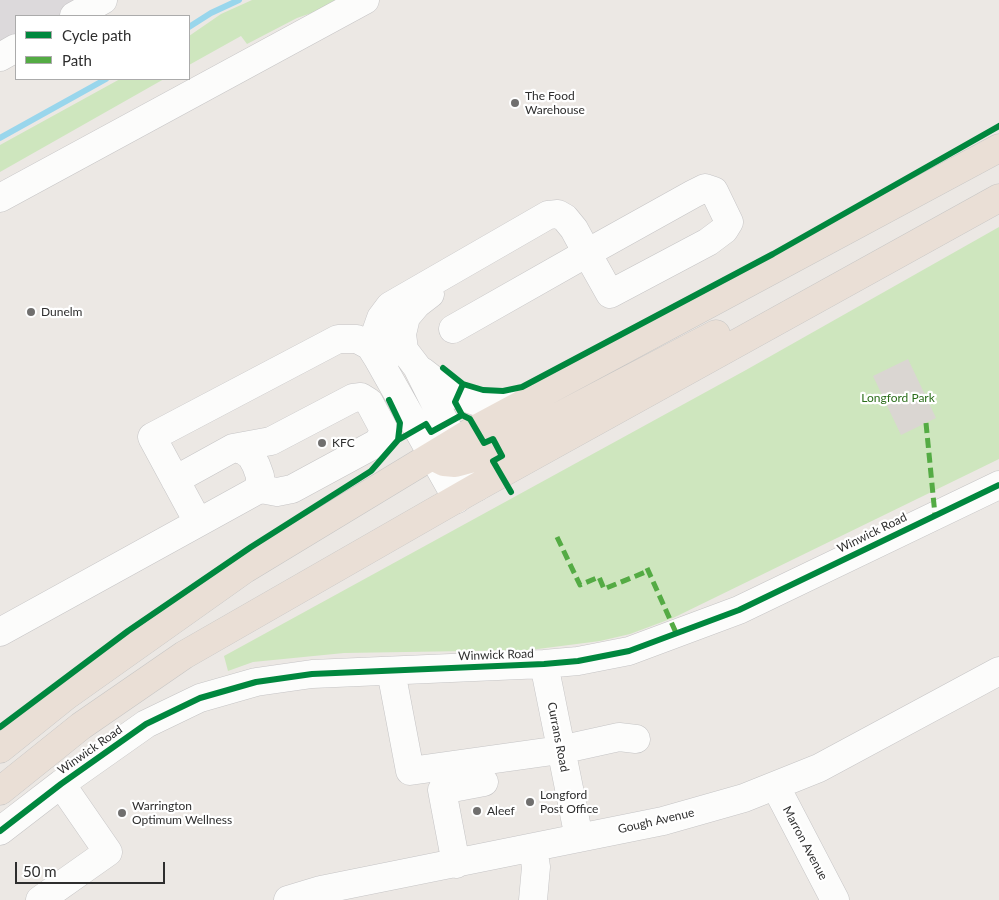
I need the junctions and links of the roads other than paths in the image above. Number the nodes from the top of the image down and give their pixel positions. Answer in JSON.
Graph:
{"nodes":[{"id":1,"x":103,"y":0,"type":"edge"},
{"id":2,"x":365,"y":0,"type":"edge"},
{"id":3,"x":76,"y":15,"type":"edge"},
{"id":4,"x":15,"y":49,"type":"edge"},
{"id":5,"x":0,"y":57,"type":"edge"},
{"id":6,"x":999,"y":148,"type":"edge"},
{"id":7,"x":0,"y":198,"type":"edge"},
{"id":8,"x":999,"y":198,"type":"edge"},
{"id":9,"x":574,"y":229,"type":"junction"},
{"id":10,"x":587,"y":253,"type":"junction"},
{"id":11,"x":878,"y":265,"type":"junction"},
{"id":12,"x":453,"y":329,"type":"dead end"},
{"id":13,"x":377,"y":357,"type":"junction"},
{"id":14,"x":411,"y":358,"type":"junction"},
{"id":15,"x":526,"y":403,"type":"junction"},
{"id":16,"x":233,"y":448,"type":"junction"},
{"id":17,"x":460,"y":452,"type":"junction"},
{"id":18,"x":432,"y":456,"type":"junction"},
{"id":19,"x":176,"y":480,"type":"junction"},
{"id":20,"x":999,"y":485,"type":"edge"},
{"id":21,"x":254,"y":492,"type":"junction"},
{"id":22,"x":467,"y":493,"type":"junction"},
{"id":23,"x":198,"y":522,"type":"junction"},
{"id":24,"x":0,"y":632,"type":"edge"},
{"id":25,"x":544,"y":664,"type":"junction"},
{"id":26,"x":391,"y":671,"type":"junction"},
{"id":27,"x":999,"y":671,"type":"edge"},
{"id":28,"x":636,"y":739,"type":"dead end"},
{"id":29,"x":0,"y":749,"type":"edge"},
{"id":30,"x":560,"y":750,"type":"junction"},
{"id":31,"x":484,"y":782,"type":"dead end"},
{"id":32,"x":61,"y":784,"type":"junction"},
{"id":33,"x":776,"y":787,"type":"junction"},
{"id":34,"x":0,"y":791,"type":"edge"},
{"id":35,"x":0,"y":831,"type":"edge"},
{"id":36,"x":579,"y":838,"type":"junction"},
{"id":37,"x":533,"y":848,"type":"junction"},
{"id":38,"x":456,"y":864,"type":"junction"},
{"id":39,"x":40,"y":900,"type":"edge"},
{"id":40,"x":288,"y":900,"type":"edge"},
{"id":41,"x":533,"y":900,"type":"edge"},
{"id":42,"x":835,"y":900,"type":"edge"}],
"edges":[{"from":1,"to":3,"type":"street"},
{"from":2,"to":7,"type":"street"},
{"from":4,"to":5,"type":"street"},
{"from":6,"to":15,"type":"highway"},
{"from":8,"to":11,"type":"highway","name":"Winwick Road"},
{"from":9,"to":10,"type":"street"},
{"from":9,"to":13,"type":"street"},
{"from":9,"to":14,"type":"street"},
{"from":10,"to":10,"type":"street"},
{"from":10,"to":12,"type":"street"},
{"from":11,"to":17,"type":"highway"},
{"from":11,"to":22,"type":"highway","name":"Winwick Road"},
{"from":13,"to":14,"type":"street"},
{"from":13,"to":18,"type":"street"},
{"from":13,"to":19,"type":"street"},
{"from":14,"to":15,"type":"street"},
{"from":14,"to":17,"type":"street"},
{"from":15,"to":17,"type":"highway"},
{"from":16,"to":19,"type":"street"},
{"from":16,"to":21,"type":"street"},
{"from":16,"to":21,"type":"street"},
{"from":17,"to":18,"type":"highway"},
{"from":17,"to":22,"type":"street"},
{"from":18,"to":22,"type":"street"},
{"from":18,"to":29,"type":"highway"},
{"from":19,"to":23,"type":"street"},
{"from":20,"to":25,"type":"street","name":"Winwick Road"},
{"from":21,"to":23,"type":"street"},
{"from":22,"to":34,"type":"highway","name":"Winwick Road"},
{"from":23,"to":24,"type":"street"},
{"from":25,"to":26,"type":"street","name":"Winwick Road"},
{"from":25,"to":30,"type":"street","name":"Currans Road"},
{"from":26,"to":30,"type":"street"},
{"from":26,"to":32,"type":"street","name":"Winwick Road"},
{"from":27,"to":33,"type":"street","name":"Gough Avenue"},
{"from":28,"to":30,"type":"street"},
{"from":30,"to":36,"type":"street","name":"Currans Road"},
{"from":31,"to":38,"type":"street"},
{"from":32,"to":35,"type":"street","name":"Winwick Road"},
{"from":32,"to":39,"type":"street"},
{"from":33,"to":36,"type":"street","name":"Gough Avenue"},
{"from":33,"to":42,"type":"street","name":"Marron Avenue"},
{"from":36,"to":37,"type":"street","name":"Gough Avenue"},
{"from":37,"to":38,"type":"street","name":"Gough Avenue"},
{"from":37,"to":41,"type":"street"},
{"from":38,"to":40,"type":"street","name":"Gough Avenue"}]}
